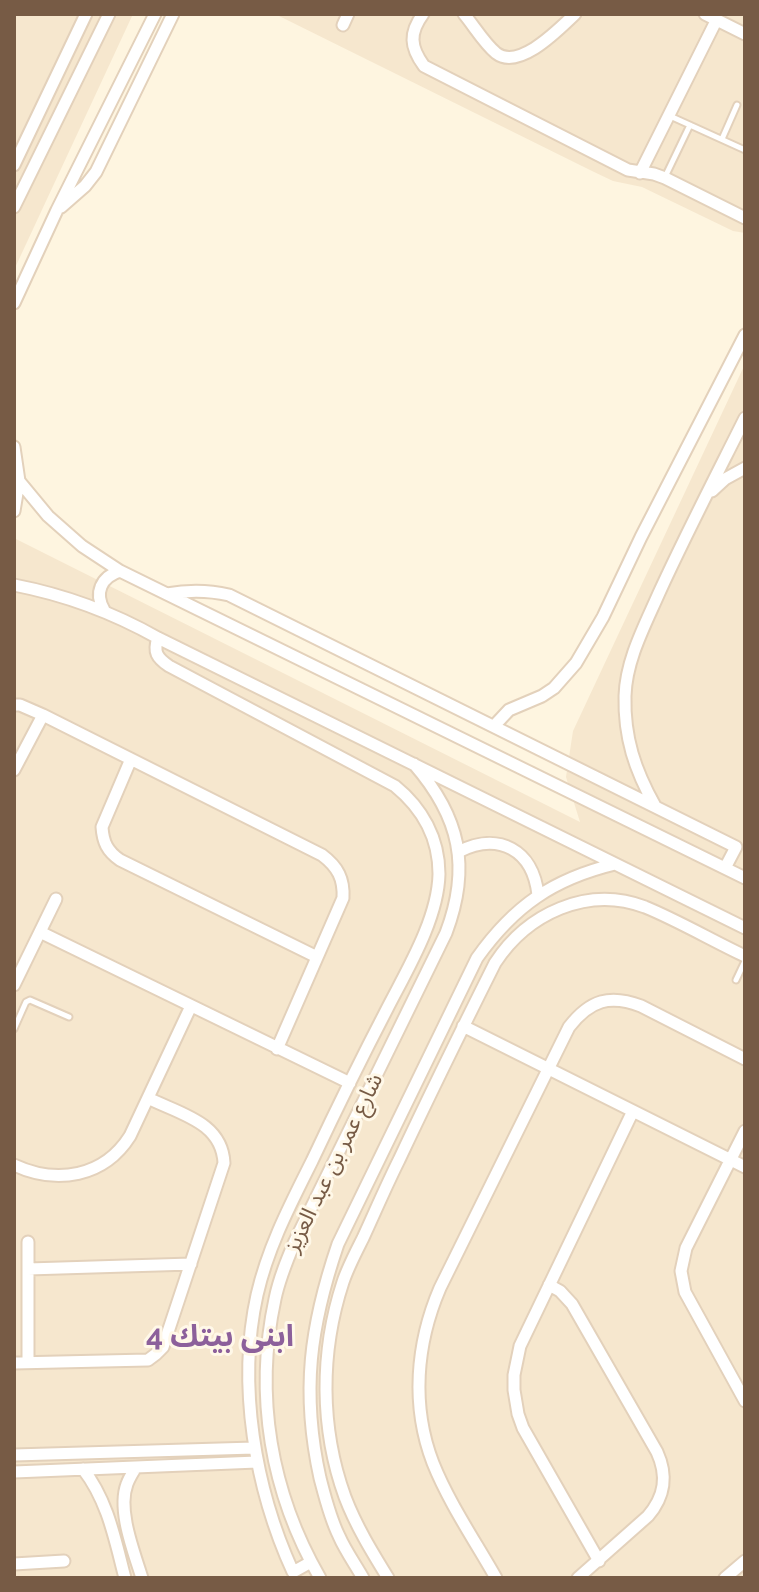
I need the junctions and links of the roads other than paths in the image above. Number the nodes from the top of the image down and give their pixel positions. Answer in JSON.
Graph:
{"nodes":[{"id":1,"x":86,"y":14,"type":"edge"},
{"id":2,"x":109,"y":14,"type":"edge"},
{"id":3,"x":155,"y":14,"type":"edge"},
{"id":4,"x":173,"y":14,"type":"edge"},
{"id":5,"x":423,"y":14,"type":"edge"},
{"id":6,"x":464,"y":14,"type":"edge"},
{"id":7,"x":575,"y":14,"type":"edge"},
{"id":8,"x":711,"y":17,"type":"edge"},
{"id":9,"x":745,"y":34,"type":"edge"},
{"id":10,"x":737,"y":105,"type":"dead end"},
{"id":11,"x":669,"y":116,"type":"junction"},
{"id":12,"x":690,"y":125,"type":"junction"},
{"id":13,"x":722,"y":139,"type":"junction"},
{"id":14,"x":745,"y":150,"type":"edge"},
{"id":15,"x":14,"y":165,"type":"edge"},
{"id":16,"x":640,"y":173,"type":"junction"},
{"id":17,"x":665,"y":178,"type":"junction"},
{"id":18,"x":14,"y":207,"type":"edge"},
{"id":19,"x":57,"y":210,"type":"junction"},
{"id":20,"x":745,"y":218,"type":"edge"},
{"id":21,"x":14,"y":303,"type":"edge"},
{"id":22,"x":745,"y":335,"type":"edge"},
{"id":23,"x":745,"y":418,"type":"edge"},
{"id":24,"x":14,"y":447,"type":"edge"},
{"id":25,"x":745,"y":468,"type":"edge"},
{"id":26,"x":19,"y":481,"type":"junction"},
{"id":27,"x":706,"y":496,"type":"junction"},
{"id":28,"x":14,"y":511,"type":"edge"},
{"id":29,"x":120,"y":571,"type":"junction"},
{"id":30,"x":14,"y":585,"type":"edge"},
{"id":31,"x":166,"y":594,"type":"junction"},
{"id":32,"x":104,"y":610,"type":"junction"},
{"id":33,"x":158,"y":638,"type":"junction"},
{"id":34,"x":14,"y":705,"type":"edge"},
{"id":35,"x":43,"y":715,"type":"junction"},
{"id":36,"x":494,"y":726,"type":"junction"},
{"id":37,"x":131,"y":759,"type":"junction"},
{"id":38,"x":414,"y":764,"type":"junction"},
{"id":39,"x":14,"y":770,"type":"edge"},
{"id":40,"x":655,"y":807,"type":"junction"},
{"id":41,"x":458,"y":852,"type":"junction"},
{"id":42,"x":615,"y":864,"type":"junction"},
{"id":43,"x":725,"y":868,"type":"junction"},
{"id":44,"x":745,"y":878,"type":"edge"},
{"id":45,"x":538,"y":895,"type":"junction"},
{"id":46,"x":56,"y":899,"type":"dead end"},
{"id":47,"x":745,"y":928,"type":"edge"},
{"id":48,"x":40,"y":932,"type":"junction"},
{"id":49,"x":317,"y":957,"type":"junction"},
{"id":50,"x":745,"y":958,"type":"edge"},
{"id":51,"x":405,"y":974,"type":"junction"},
{"id":52,"x":736,"y":980,"type":"dead end"},
{"id":53,"x":422,"y":982,"type":"junction"},
{"id":54,"x":14,"y":985,"type":"edge"},
{"id":55,"x":191,"y":1006,"type":"junction"},
{"id":56,"x":69,"y":1017,"type":"dead end"},
{"id":57,"x":463,"y":1026,"type":"junction"},
{"id":58,"x":14,"y":1029,"type":"edge"},
{"id":59,"x":277,"y":1049,"type":"junction"},
{"id":60,"x":745,"y":1059,"type":"edge"},
{"id":61,"x":550,"y":1069,"type":"junction"},
{"id":62,"x":350,"y":1083,"type":"junction"},
{"id":63,"x":148,"y":1098,"type":"junction"},
{"id":64,"x":633,"y":1111,"type":"junction"},
{"id":65,"x":400,"y":1118,"type":"junction"},
{"id":66,"x":415,"y":1126,"type":"junction"},
{"id":67,"x":745,"y":1131,"type":"edge"},
{"id":68,"x":730,"y":1160,"type":"junction"},
{"id":69,"x":14,"y":1165,"type":"edge"},
{"id":70,"x":745,"y":1167,"type":"edge"},
{"id":71,"x":286,"y":1211,"type":"junction"},
{"id":72,"x":305,"y":1220,"type":"junction"},
{"id":73,"x":28,"y":1242,"type":"dead end"},
{"id":74,"x":191,"y":1264,"type":"junction"},
{"id":75,"x":28,"y":1269,"type":"junction"},
{"id":76,"x":549,"y":1285,"type":"junction"},
{"id":77,"x":250,"y":1352,"type":"junction"},
{"id":78,"x":267,"y":1353,"type":"junction"},
{"id":79,"x":28,"y":1362,"type":"junction"},
{"id":80,"x":14,"y":1363,"type":"edge"},
{"id":81,"x":745,"y":1401,"type":"edge"},
{"id":82,"x":254,"y":1448,"type":"junction"},
{"id":83,"x":14,"y":1455,"type":"edge"},
{"id":84,"x":257,"y":1462,"type":"junction"},
{"id":85,"x":136,"y":1467,"type":"junction"},
{"id":86,"x":83,"y":1469,"type":"junction"},
{"id":87,"x":14,"y":1472,"type":"edge"},
{"id":88,"x":64,"y":1561,"type":"dead end"},
{"id":89,"x":599,"y":1561,"type":"junction"},
{"id":90,"x":745,"y":1561,"type":"edge"},
{"id":91,"x":311,"y":1562,"type":"junction"},
{"id":92,"x":28,"y":1563,"type":"junction"},
{"id":93,"x":14,"y":1564,"type":"edge"},
{"id":94,"x":31,"y":1578,"type":"edge"},
{"id":95,"x":125,"y":1578,"type":"edge"},
{"id":96,"x":142,"y":1578,"type":"edge"},
{"id":97,"x":320,"y":1578,"type":"edge"},
{"id":98,"x":363,"y":1578,"type":"edge"},
{"id":99,"x":388,"y":1578,"type":"edge"},
{"id":100,"x":496,"y":1578,"type":"edge"},
{"id":101,"x":578,"y":1578,"type":"edge"},
{"id":102,"x":725,"y":1578,"type":"edge"}],
"edges":[{"from":1,"to":15,"type":"street"},
{"from":2,"to":18,"type":"street"},
{"from":3,"to":19,"type":"street"},
{"from":4,"to":19,"type":"street"},
{"from":5,"to":16,"type":"street"},
{"from":6,"to":7,"type":"street"},
{"from":8,"to":9,"type":"street"},
{"from":8,"to":11,"type":"street"},
{"from":10,"to":13,"type":"lane"},
{"from":11,"to":12,"type":"lane"},
{"from":11,"to":16,"type":"street"},
{"from":12,"to":13,"type":"lane"},
{"from":12,"to":17,"type":"lane"},
{"from":13,"to":14,"type":"lane"},
{"from":16,"to":17,"type":"street"},
{"from":17,"to":20,"type":"street"},
{"from":19,"to":21,"type":"street"},
{"from":22,"to":36,"type":"street"},
{"from":23,"to":27,"type":"street"},
{"from":24,"to":26,"type":"street"},
{"from":25,"to":27,"type":"street"},
{"from":26,"to":28,"type":"street"},
{"from":26,"to":29,"type":"street"},
{"from":27,"to":40,"type":"street"},
{"from":29,"to":31,"type":"street"},
{"from":29,"to":32,"type":"street"},
{"from":30,"to":32,"type":"street"},
{"from":31,"to":36,"type":"street"},
{"from":31,"to":43,"type":"street"},
{"from":32,"to":33,"type":"street"},
{"from":33,"to":38,"type":"street"},
{"from":33,"to":51,"type":"street"},
{"from":34,"to":35,"type":"street"},
{"from":35,"to":37,"type":"street"},
{"from":35,"to":39,"type":"street"},
{"from":36,"to":40,"type":"street"},
{"from":37,"to":49,"type":"street"},
{"from":37,"to":49,"type":"street"},
{"from":38,"to":41,"type":"street","name":"شارع عمر بن عبد العزيز"},
{"from":38,"to":42,"type":"street"},
{"from":40,"to":43,"type":"street"},
{"from":41,"to":45,"type":"street"},
{"from":41,"to":53,"type":"street","name":"شارع عمر بن عبد العزيز"},
{"from":42,"to":45,"type":"street","name":"شارع عمر بن عبد العزيز"},
{"from":42,"to":47,"type":"street"},
{"from":43,"to":44,"type":"street"},
{"from":45,"to":65,"type":"street","name":"شارع عمر بن عبد العزيز"},
{"from":46,"to":48,"type":"street"},
{"from":48,"to":54,"type":"street"},
{"from":48,"to":55,"type":"street"},
{"from":49,"to":59,"type":"street"},
{"from":50,"to":52,"type":"lane"},
{"from":50,"to":57,"type":"street"},
{"from":51,"to":53,"type":"street"},
{"from":51,"to":62,"type":"street"},
{"from":53,"to":72,"type":"street","name":"شارع عمر بن عبد العزيز"},
{"from":55,"to":59,"type":"street"},
{"from":55,"to":63,"type":"street"},
{"from":56,"to":58,"type":"lane"},
{"from":57,"to":61,"type":"street"},
{"from":57,"to":66,"type":"street"},
{"from":59,"to":62,"type":"street"},
{"from":60,"to":61,"type":"street"},
{"from":61,"to":64,"type":"street"},
{"from":61,"to":100,"type":"street"},
{"from":62,"to":71,"type":"street"},
{"from":63,"to":69,"type":"street"},
{"from":63,"to":74,"type":"street"},
{"from":64,"to":68,"type":"street"},
{"from":64,"to":76,"type":"street"},
{"from":65,"to":66,"type":"street"},
{"from":65,"to":98,"type":"street","name":"شارع عمر بن عبد العزيز"},
{"from":66,"to":99,"type":"street"},
{"from":67,"to":68,"type":"street"},
{"from":68,"to":70,"type":"street"},
{"from":68,"to":81,"type":"street"},
{"from":71,"to":72,"type":"street"},
{"from":71,"to":77,"type":"street"},
{"from":72,"to":78,"type":"street","name":"شارع عمر بن عبد العزيز"},
{"from":73,"to":75,"type":"street"},
{"from":74,"to":75,"type":"street"},
{"from":74,"to":79,"type":"street"},
{"from":75,"to":79,"type":"street"},
{"from":76,"to":89,"type":"street"},
{"from":76,"to":89,"type":"street"},
{"from":77,"to":78,"type":"street"},
{"from":77,"to":82,"type":"street"},
{"from":78,"to":91,"type":"street","name":"شارع عمر بن عبد العزيز"},
{"from":79,"to":80,"type":"street"},
{"from":82,"to":83,"type":"street"},
{"from":82,"to":84,"type":"street"},
{"from":84,"to":85,"type":"street"},
{"from":84,"to":91,"type":"street"},
{"from":85,"to":86,"type":"street"},
{"from":85,"to":96,"type":"street"},
{"from":86,"to":87,"type":"street"},
{"from":86,"to":95,"type":"street"},
{"from":88,"to":92,"type":"street"},
{"from":89,"to":101,"type":"street"},
{"from":90,"to":102,"type":"street"},
{"from":91,"to":97,"type":"street","name":"شارع عمر بن عبد العزيز"},
{"from":92,"to":93,"type":"street"},
{"from":92,"to":94,"type":"street"}]}
